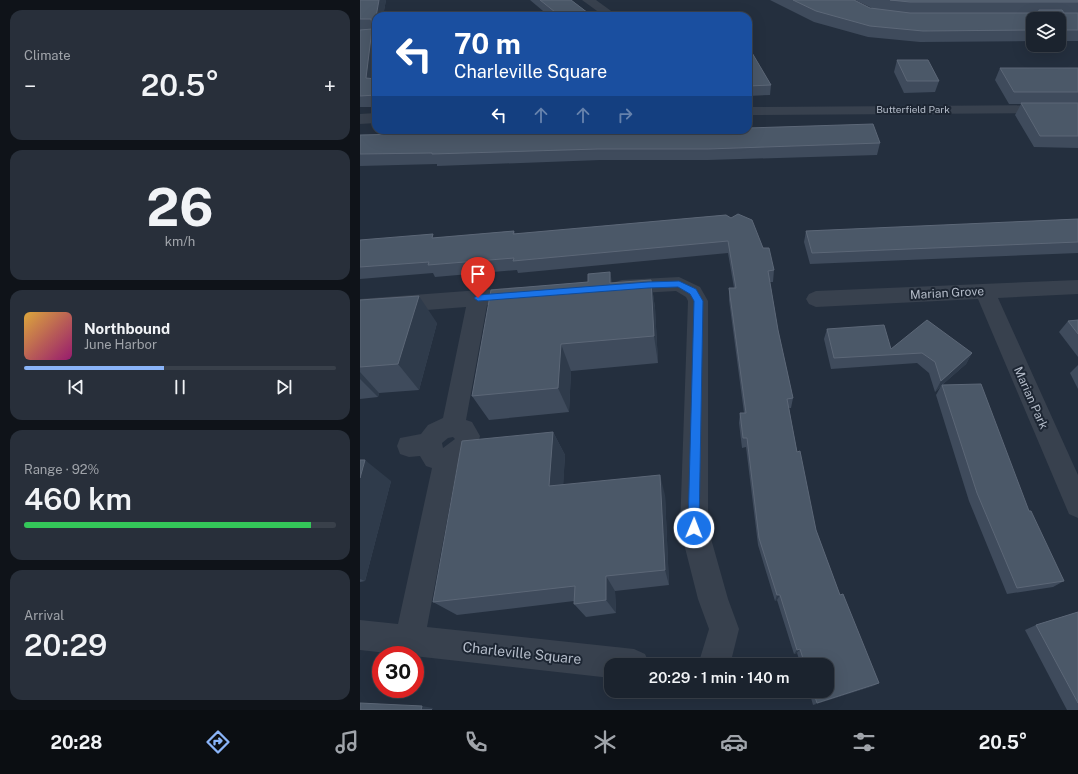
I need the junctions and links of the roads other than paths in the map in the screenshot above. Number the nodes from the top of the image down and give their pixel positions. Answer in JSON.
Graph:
{"nodes":[{"id":1,"x":588,"y":0,"type":"edge"},
{"id":2,"x":606,"y":12,"type":"edge"},
{"id":3,"x":1078,"y":109,"type":"edge"},
{"id":4,"x":752,"y":111,"type":"edge"},
{"id":5,"x":372,"y":118,"type":"edge"},
{"id":6,"x":360,"y":119,"type":"edge"},
{"id":7,"x":1078,"y":287,"type":"edge"},
{"id":8,"x":601,"y":288,"type":"edge"},
{"id":9,"x":985,"y":291,"type":"junction"},
{"id":10,"x":540,"y":293,"type":"edge"},
{"id":11,"x":478,"y":298,"type":"junction"},
{"id":12,"x":816,"y":299,"type":"dead end"},
{"id":13,"x":360,"y":306,"type":"edge"},
{"id":14,"x":1078,"y":505,"type":"edge"},
{"id":15,"x":360,"y":635,"type":"edge"},
{"id":16,"x":409,"y":641,"type":"junction"},
{"id":17,"x":716,"y":658,"type":"edge"},
{"id":18,"x":604,"y":662,"type":"edge"}],
"edges":[{"from":1,"to":2,"type":"street"},
{"from":3,"to":4,"type":"street","name":"Butterfield Park"},
{"from":5,"to":6,"type":"street"},
{"from":7,"to":9,"type":"street","name":"Marian Grove"},
{"from":8,"to":17,"type":"street"},
{"from":9,"to":12,"type":"street","name":"Marian Grove"},
{"from":9,"to":14,"type":"street","name":"Marian Park"},
{"from":10,"to":11,"type":"street"},
{"from":11,"to":13,"type":"street"},
{"from":11,"to":16,"type":"street"},
{"from":15,"to":16,"type":"street","name":"Charleville Square"},
{"from":16,"to":18,"type":"street","name":"Charleville Square"}]}
